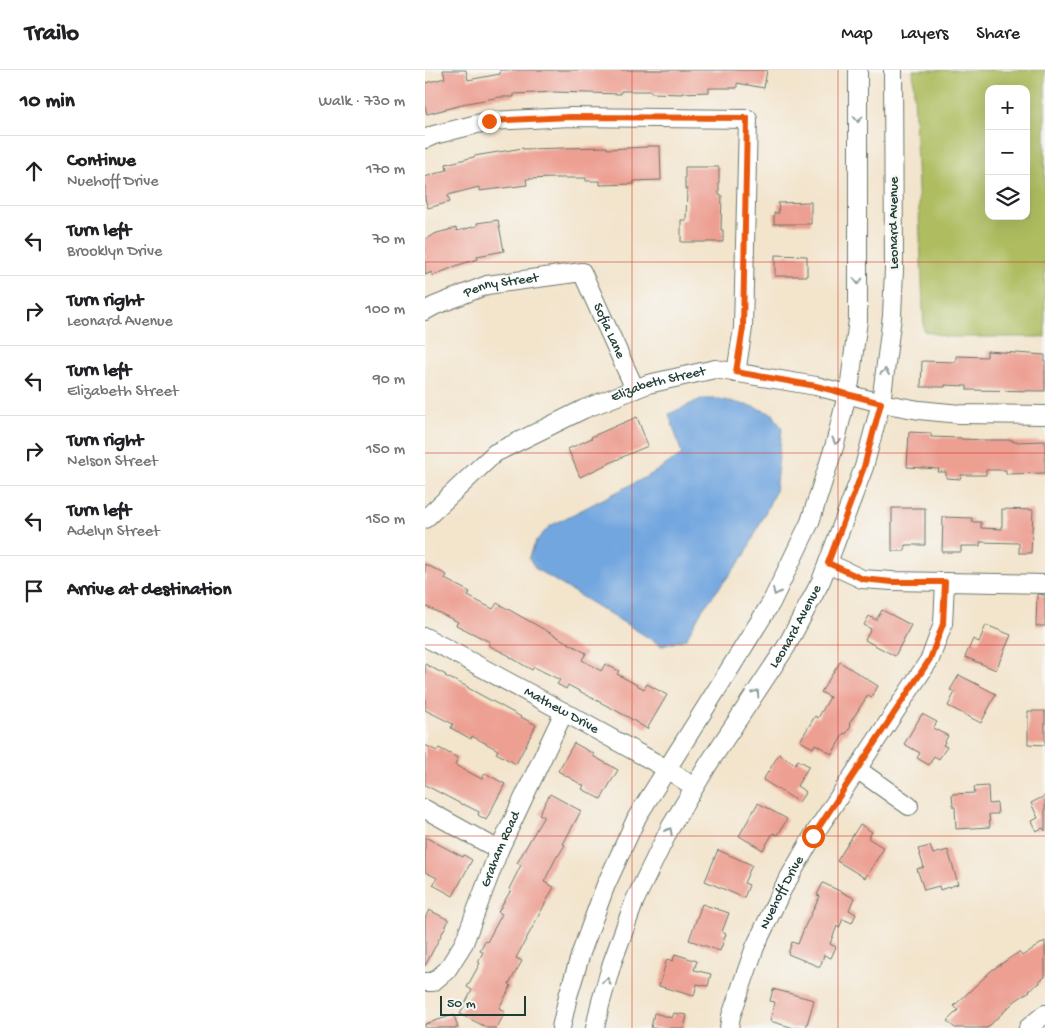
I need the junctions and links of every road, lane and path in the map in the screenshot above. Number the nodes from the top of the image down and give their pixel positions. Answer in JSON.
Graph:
{"nodes":[{"id":1,"x":858,"y":70,"type":"edge"},
{"id":2,"x":893,"y":70,"type":"edge"},
{"id":3,"x":425,"y":139,"type":"edge"},
{"id":4,"x":582,"y":272,"type":"joint"},
{"id":5,"x":425,"y":312,"type":"edge"},
{"id":6,"x":736,"y":372,"type":"junction"},
{"id":7,"x":635,"y":389,"type":"junction"},
{"id":8,"x":847,"y":395,"type":"junction"},
{"id":9,"x":881,"y":403,"type":"junction"},
{"id":10,"x":1045,"y":415,"type":"edge"},
{"id":11,"x":425,"y":519,"type":"edge"},
{"id":12,"x":828,"y":563,"type":"junction"},
{"id":13,"x":945,"y":582,"type":"junction"},
{"id":14,"x":1045,"y":584,"type":"edge"},
{"id":15,"x":425,"y":637,"type":"edge"},
{"id":16,"x":564,"y":712,"type":"junction"},
{"id":17,"x":667,"y":769,"type":"junction"},
{"id":18,"x":857,"y":769,"type":"junction"},
{"id":19,"x":695,"y":787,"type":"junction"},
{"id":20,"x":909,"y":806,"type":"dead end"},
{"id":21,"x":425,"y":809,"type":"edge"},
{"id":22,"x":499,"y":850,"type":"junction"},
{"id":23,"x":429,"y":982,"type":"edge"},
{"id":24,"x":1045,"y":1014,"type":"edge"},
{"id":25,"x":561,"y":1028,"type":"edge"},
{"id":26,"x":595,"y":1028,"type":"edge"},
{"id":27,"x":729,"y":1028,"type":"edge"},
{"id":28,"x":1028,"y":1028,"type":"edge"}],
"edges":[{"from":1,"to":8,"type":"street","one_way":true},
{"from":9,"to":2,"type":"street","name":"Leonard Avenue","one_way":true},
{"from":3,"to":6,"type":"street"},
{"from":4,"to":5,"type":"street","name":"Penny Street"},
{"from":4,"to":7,"type":"street","name":"Sofia Lane"},
{"from":6,"to":7,"type":"street","name":"Elizabeth Street"},
{"from":6,"to":8,"type":"street","name":"Elizabeth Street"},
{"from":7,"to":11,"type":"street","name":"Elizabeth Street"},
{"from":8,"to":9,"type":"street","name":"Elizabeth Street"},
{"from":8,"to":17,"type":"street","one_way":true},
{"from":9,"to":10,"type":"street","name":"Elizabeth Street"},
{"from":9,"to":12,"type":"street","name":"Leonard Avenue"},
{"from":12,"to":13,"type":"street"},
{"from":19,"to":12,"type":"street","name":"Leonard Avenue","one_way":true},
{"from":13,"to":14,"type":"street"},
{"from":13,"to":18,"type":"street","name":"Nuehoff Drive"},
{"from":15,"to":16,"type":"street","name":"Mathew Drive"},
{"from":16,"to":17,"type":"street","name":"Mathew Drive"},
{"from":16,"to":22,"type":"street","name":"Graham Road"},
{"from":17,"to":19,"type":"street","name":"Mathew Drive"},
{"from":17,"to":25,"type":"street"},
{"from":18,"to":20,"type":"street"},
{"from":18,"to":27,"type":"street","name":"Nuehoff Drive"},
{"from":26,"to":19,"type":"street","name":"Leonard Avenue","one_way":true},
{"from":21,"to":22,"type":"street"},
{"from":22,"to":23,"type":"street","name":"Graham Road"},
{"from":24,"to":28,"type":"street"}]}
